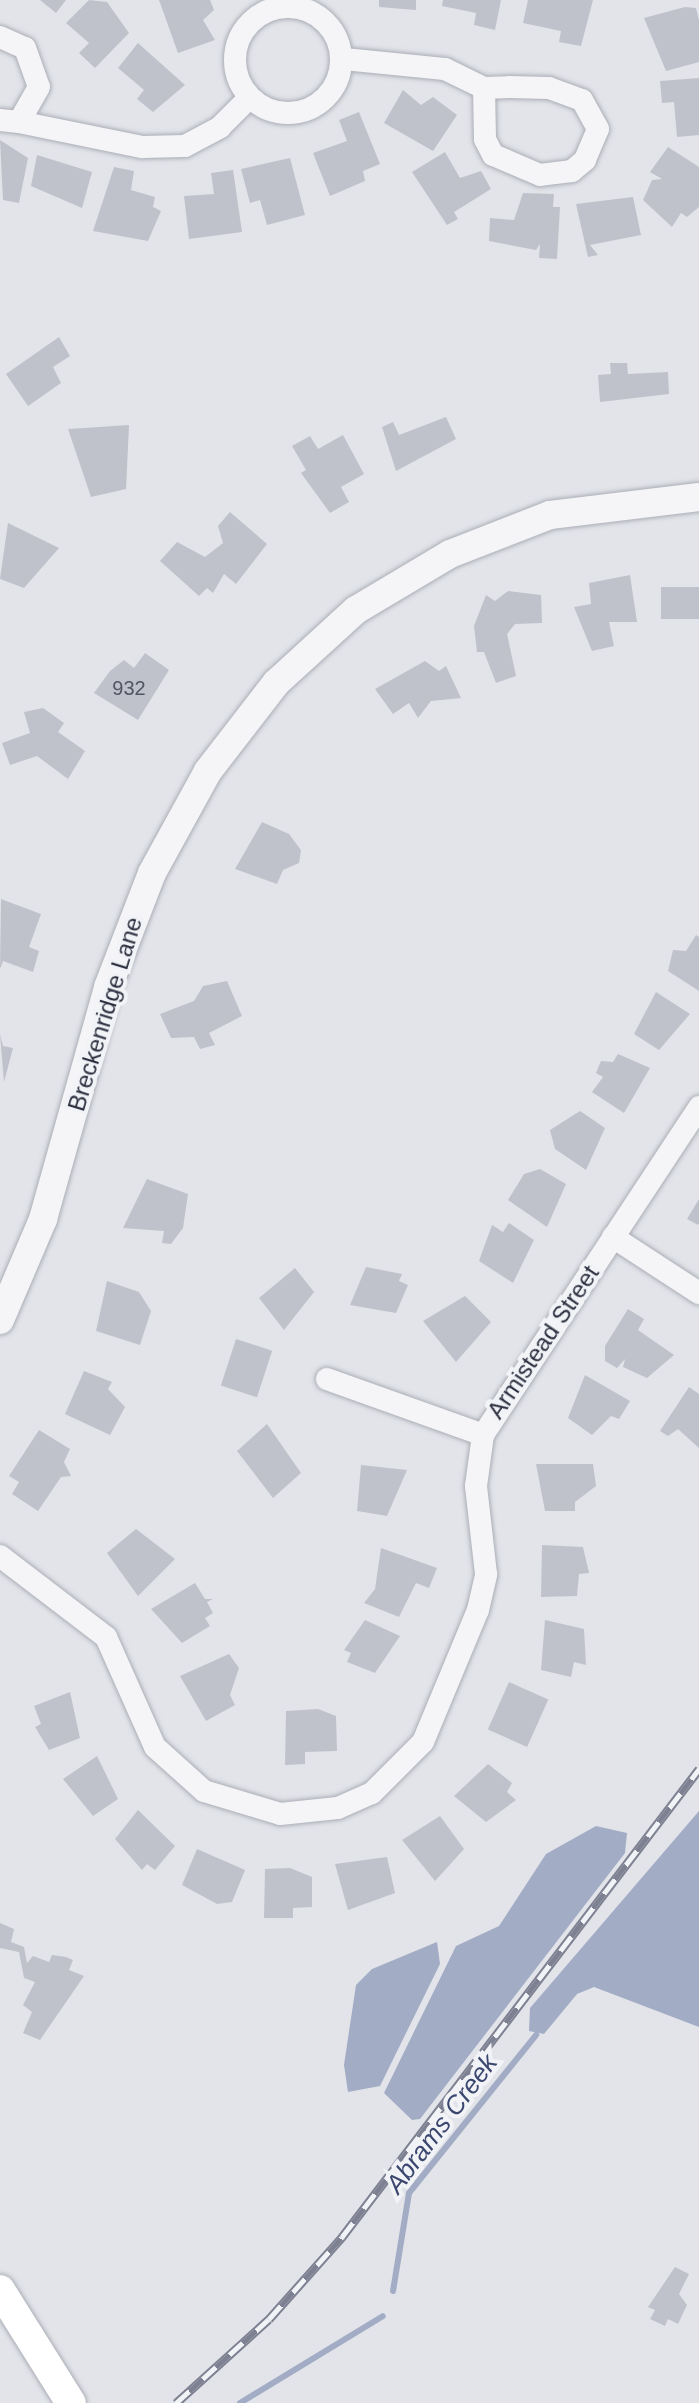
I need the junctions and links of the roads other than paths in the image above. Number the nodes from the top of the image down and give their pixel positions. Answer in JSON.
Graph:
{"nodes":[{"id":1,"x":309,"y":4,"type":"edge"},
{"id":2,"x":257,"y":7,"type":"edge"},
{"id":3,"x":0,"y":37,"type":"edge"},
{"id":4,"x":344,"y":59,"type":"junction"},
{"id":5,"x":484,"y":88,"type":"junction"},
{"id":6,"x":248,"y":99,"type":"junction"},
{"id":7,"x":10,"y":121,"type":"edge"},
{"id":8,"x":699,"y":497,"type":"edge"},
{"id":9,"x":699,"y":1107,"type":"edge"},
{"id":10,"x":613,"y":1237,"type":"junction"},
{"id":11,"x":699,"y":1293,"type":"edge"},
{"id":12,"x":0,"y":1320,"type":"edge"},
{"id":13,"x":327,"y":1379,"type":"dead end"},
{"id":14,"x":483,"y":1435,"type":"junction"},
{"id":15,"x":0,"y":1556,"type":"edge"},
{"id":16,"x":0,"y":2290,"type":"edge"},
{"id":17,"x":71,"y":2403,"type":"edge"}],
"edges":[{"from":1,"to":2,"type":"street"},
{"from":1,"to":4,"type":"street"},
{"from":2,"to":6,"type":"street"},
{"from":3,"to":7,"type":"street"},
{"from":4,"to":5,"type":"street"},
{"from":4,"to":6,"type":"street"},
{"from":5,"to":5,"type":"street"},
{"from":6,"to":7,"type":"street"},
{"from":8,"to":12,"type":"street","name":"Breckenridge Lane"},
{"from":9,"to":10,"type":"street","name":"Armistead Street"},
{"from":10,"to":11,"type":"street"},
{"from":10,"to":14,"type":"street","name":"Armistead Street"},
{"from":13,"to":14,"type":"street"},
{"from":14,"to":15,"type":"street","name":"Armistead Street"},
{"from":16,"to":17,"type":"main road"}]}
